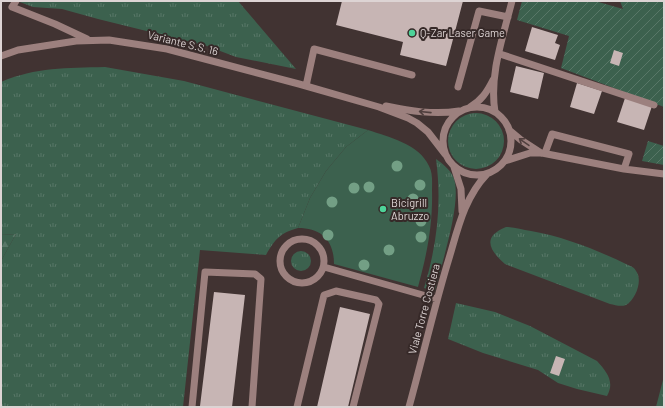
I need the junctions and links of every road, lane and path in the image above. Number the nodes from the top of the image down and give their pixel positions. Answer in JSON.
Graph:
{"nodes":[{"id":1,"x":16,"y":1,"type":"edge"},
{"id":2,"x":512,"y":1,"type":"edge"},
{"id":3,"x":508,"y":17,"type":"junction"},
{"id":4,"x":89,"y":40,"type":"junction"},
{"id":5,"x":500,"y":54,"type":"junction"},
{"id":6,"x":1,"y":56,"type":"edge"},
{"id":7,"x":412,"y":75,"type":"dead end"},
{"id":8,"x":494,"y":77,"type":"junction"},
{"id":9,"x":306,"y":86,"type":"junction"},
{"id":10,"x":458,"y":87,"type":"dead end"},
{"id":11,"x":356,"y":100,"type":"junction"},
{"id":12,"x":654,"y":105,"type":"dead end"},
{"id":13,"x":466,"y":109,"type":"junction"},
{"id":14,"x":495,"y":112,"type":"junction"},
{"id":15,"x":509,"y":129,"type":"junction"},
{"id":16,"x":543,"y":153,"type":"junction"},
{"id":17,"x":445,"y":154,"type":"junction"},
{"id":18,"x":504,"y":161,"type":"junction"},
{"id":19,"x":454,"y":166,"type":"junction"},
{"id":20,"x":624,"y":169,"type":"junction"},
{"id":21,"x":487,"y":174,"type":"junction"},
{"id":22,"x":664,"y":174,"type":"edge"},
{"id":23,"x":461,"y":217,"type":"junction"},
{"id":24,"x":324,"y":267,"type":"junction"},
{"id":25,"x":437,"y":299,"type":"junction"},
{"id":26,"x":192,"y":407,"type":"edge"},
{"id":27,"x":252,"y":407,"type":"edge"},
{"id":28,"x":297,"y":407,"type":"edge"},
{"id":29,"x":353,"y":407,"type":"edge"},
{"id":30,"x":409,"y":407,"type":"edge"}],
"edges":[{"from":1,"to":4,"type":"street"},
{"from":2,"to":3,"type":"street"},
{"from":3,"to":5,"type":"street"},
{"from":3,"to":10,"type":"street"},
{"from":4,"to":6,"type":"street","name":"Variante S.S. 16"},
{"from":4,"to":9,"type":"street","name":"Variante S.S. 16"},
{"from":5,"to":8,"type":"street"},
{"from":5,"to":12,"type":"street"},
{"from":7,"to":9,"type":"street"},
{"from":8,"to":13,"type":"street"},
{"from":8,"to":14,"type":"street"},
{"from":9,"to":11,"type":"street","name":"Variante S.S. 16"},
{"from":13,"to":11,"type":"street","name":"Variante S.S. 16","one_way":true},
{"from":11,"to":17,"type":"street","name":"Variante S.S. 16"},
{"from":13,"to":14,"type":"street"},
{"from":13,"to":17,"type":"street"},
{"from":14,"to":15,"type":"street"},
{"from":16,"to":15,"type":"street","one_way":true},
{"from":15,"to":18,"type":"street"},
{"from":16,"to":18,"type":"street"},
{"from":16,"to":20,"type":"street"},
{"from":16,"to":20,"type":"street"},
{"from":17,"to":19,"type":"street"},
{"from":18,"to":21,"type":"street"},
{"from":19,"to":21,"type":"street"},
{"from":19,"to":23,"type":"street","name":"Viale Torre Costiera"},
{"from":20,"to":22,"type":"street"},
{"from":21,"to":23,"type":"street","name":"Viale Torre Costiera"},
{"from":23,"to":25,"type":"street","name":"Viale Torre Costiera"},
{"from":24,"to":24,"type":"street"},
{"from":24,"to":25,"type":"street"},
{"from":25,"to":30,"type":"street","name":"Viale Torre Costiera"},
{"from":26,"to":27,"type":"street"},
{"from":28,"to":29,"type":"street"}]}
